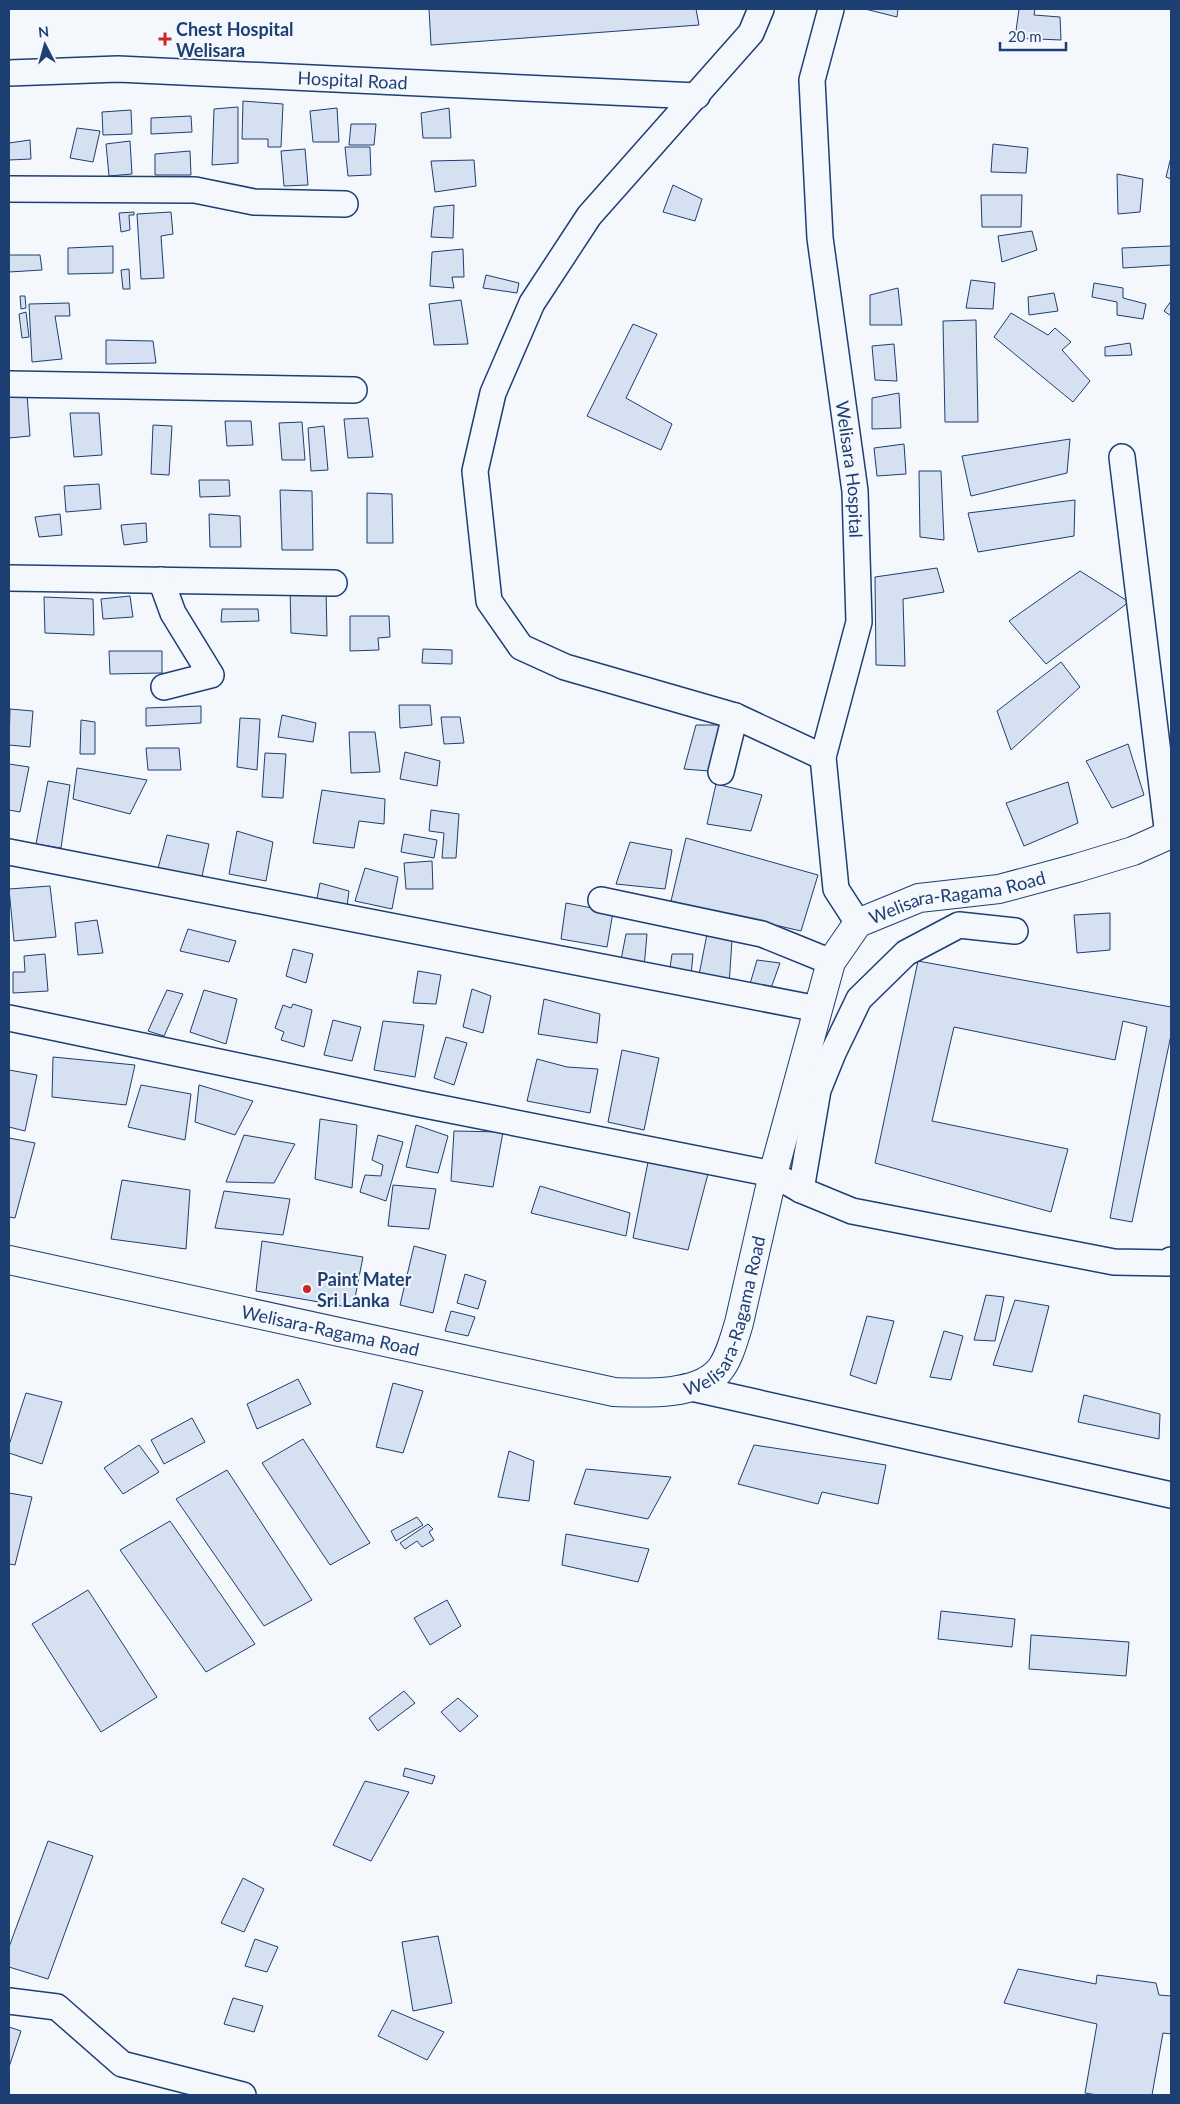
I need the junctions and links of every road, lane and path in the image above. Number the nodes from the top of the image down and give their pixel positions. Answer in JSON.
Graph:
{"nodes":[{"id":1,"x":761,"y":9,"type":"edge"},
{"id":2,"x":831,"y":9,"type":"edge"},
{"id":3,"x":9,"y":73,"type":"edge"},
{"id":4,"x":697,"y":96,"type":"junction"},
{"id":5,"x":9,"y":189,"type":"edge"},
{"id":6,"x":345,"y":204,"type":"dead end"},
{"id":7,"x":9,"y":384,"type":"edge"},
{"id":8,"x":354,"y":390,"type":"dead end"},
{"id":9,"x":1122,"y":457,"type":"dead end"},
{"id":10,"x":9,"y":578,"type":"edge"},
{"id":11,"x":161,"y":580,"type":"junction"},
{"id":12,"x":334,"y":582,"type":"dead end"},
{"id":13,"x":164,"y":687,"type":"dead end"},
{"id":14,"x":735,"y":716,"type":"junction"},
{"id":15,"x":824,"y":756,"type":"junction"},
{"id":16,"x":721,"y":772,"type":"dead end"},
{"id":17,"x":1170,"y":835,"type":"edge"},
{"id":18,"x":9,"y":852,"type":"edge"},
{"id":19,"x":602,"y":900,"type":"dead end"},
{"id":20,"x":858,"y":923,"type":"junction"},
{"id":21,"x":1015,"y":931,"type":"dead end"},
{"id":22,"x":831,"y":962,"type":"junction"},
{"id":23,"x":818,"y":1009,"type":"junction"},
{"id":24,"x":9,"y":1018,"type":"edge"},
{"id":25,"x":773,"y":1174,"type":"junction"},
{"id":26,"x":801,"y":1190,"type":"junction"},
{"id":27,"x":9,"y":1260,"type":"edge"},
{"id":28,"x":1171,"y":1260,"type":"edge"},
{"id":29,"x":687,"y":1387,"type":"junction"},
{"id":30,"x":1171,"y":1495,"type":"edge"},
{"id":31,"x":9,"y":2001,"type":"edge"},
{"id":32,"x":243,"y":2095,"type":"edge"}],
"edges":[{"from":1,"to":4,"type":"street"},
{"from":2,"to":15,"type":"street","name":"Welisara Hospital"},
{"from":3,"to":4,"type":"street","name":"Hospital Road"},
{"from":4,"to":14,"type":"street"},
{"from":5,"to":6,"type":"street"},
{"from":7,"to":8,"type":"street"},
{"from":9,"to":17,"type":"street"},
{"from":10,"to":11,"type":"street"},
{"from":11,"to":12,"type":"street"},
{"from":11,"to":13,"type":"street"},
{"from":14,"to":15,"type":"street"},
{"from":14,"to":16,"type":"street"},
{"from":15,"to":20,"type":"street","name":"Welisara Hospital"},
{"from":17,"to":20,"type":"main road","name":"Welisara-Ragama Road"},
{"from":18,"to":23,"type":"street"},
{"from":19,"to":22,"type":"street"},
{"from":20,"to":22,"type":"main road","name":"Welisara-Ragama Road"},
{"from":21,"to":26,"type":"street"},
{"from":22,"to":23,"type":"main road","name":"Welisara-Ragama Road"},
{"from":23,"to":25,"type":"main road","name":"Welisara-Ragama Road"},
{"from":24,"to":25,"type":"street"},
{"from":25,"to":26,"type":"street"},
{"from":25,"to":29,"type":"main road","name":"Welisara-Ragama Road"},
{"from":26,"to":28,"type":"street"},
{"from":27,"to":29,"type":"main road","name":"Welisara-Ragama Road"},
{"from":29,"to":30,"type":"street"},
{"from":31,"to":32,"type":"street"}]}
